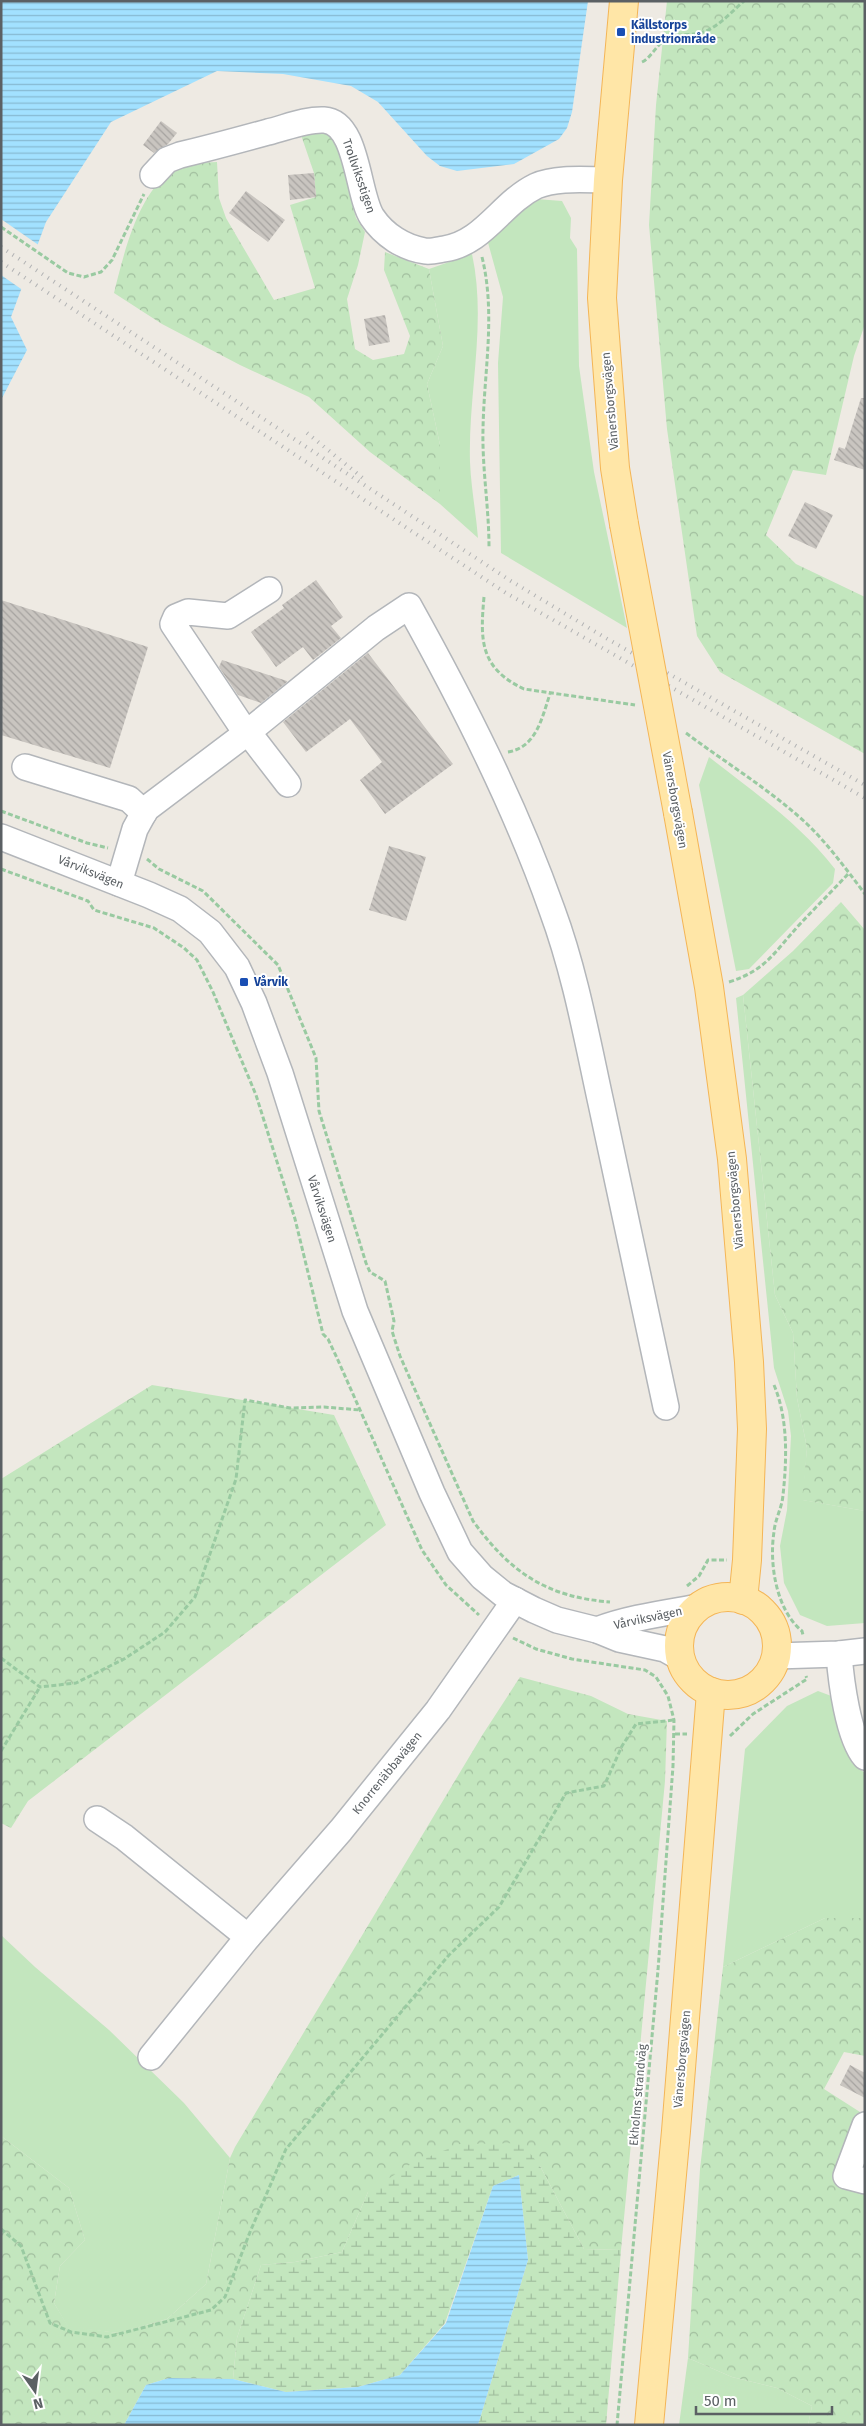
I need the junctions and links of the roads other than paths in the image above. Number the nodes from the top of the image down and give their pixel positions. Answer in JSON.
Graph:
{"nodes":[{"id":1,"x":624,"y":1,"type":"edge"},
{"id":2,"x":153,"y":175,"type":"road end"},
{"id":3,"x":608,"y":180,"type":"junction"},
{"id":4,"x":269,"y":590,"type":"dead end"},
{"id":5,"x":248,"y":732,"type":"junction"},
{"id":6,"x":25,"y":767,"type":"dead end"},
{"id":7,"x":288,"y":784,"type":"dead end"},
{"id":8,"x":144,"y":813,"type":"junction"},
{"id":9,"x":1,"y":837,"type":"edge"},
{"id":10,"x":119,"y":882,"type":"junction"},
{"id":11,"x":666,"y":1407,"type":"dead end"},
{"id":12,"x":689,"y":1598,"type":"junction"},
{"id":13,"x":515,"y":1600,"type":"junction"},
{"id":14,"x":743,"y":1600,"type":"junction"},
{"id":15,"x":598,"y":1630,"type":"junction"},
{"id":16,"x":865,"y":1651,"type":"edge"},
{"id":17,"x":839,"y":1654,"type":"junction"},
{"id":18,"x":776,"y":1656,"type":"junction"},
{"id":19,"x":681,"y":1658,"type":"junction"},
{"id":20,"x":711,"y":1692,"type":"junction"},
{"id":21,"x":865,"y":1757,"type":"edge"},
{"id":22,"x":97,"y":1819,"type":"dead end"},
{"id":23,"x":248,"y":1937,"type":"junction"},
{"id":24,"x":151,"y":2057,"type":"dead end"},
{"id":25,"x":865,"y":2125,"type":"edge"},
{"id":26,"x":865,"y":2181,"type":"edge"},
{"id":27,"x":649,"y":2425,"type":"edge"}],
"edges":[{"from":1,"to":3,"type":"main road","name":"Vänersborgsvägen"},
{"from":2,"to":3,"type":"street","name":"Trollviksstigen"},
{"from":3,"to":14,"type":"main road","name":"Vänersborgsvägen","bridge":true},
{"from":4,"to":5,"type":"street"},
{"from":5,"to":7,"type":"street"},
{"from":5,"to":8,"type":"street"},
{"from":5,"to":11,"type":"street"},
{"from":6,"to":8,"type":"street"},
{"from":8,"to":10,"type":"street"},
{"from":9,"to":10,"type":"street","name":"Vårviksvägen"},
{"from":10,"to":13,"type":"street","name":"Vårviksvägen"},
{"from":12,"to":14,"type":"main road"},
{"from":12,"to":15,"type":"street","name":"Vårviksvägen"},
{"from":12,"to":19,"type":"main road"},
{"from":13,"to":15,"type":"street","name":"Vårviksvägen"},
{"from":13,"to":23,"type":"street","name":"Knorrenäbbavägen"},
{"from":14,"to":18,"type":"main road"},
{"from":15,"to":19,"type":"street","name":"Vårviksvägen"},
{"from":16,"to":17,"type":"street"},
{"from":17,"to":18,"type":"street"},
{"from":17,"to":21,"type":"street"},
{"from":18,"to":20,"type":"main road"},
{"from":19,"to":20,"type":"main road"},
{"from":20,"to":27,"type":"main road","name":"Vänersborgsvägen"},
{"from":22,"to":23,"type":"street"},
{"from":23,"to":24,"type":"street","name":"Knorrenäbbavägen"},
{"from":25,"to":26,"type":"street"}]}
